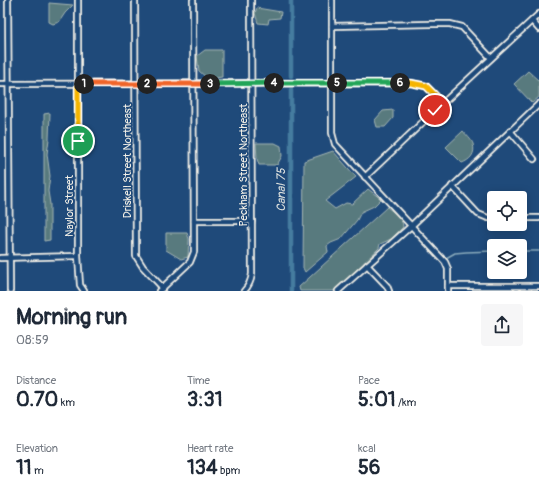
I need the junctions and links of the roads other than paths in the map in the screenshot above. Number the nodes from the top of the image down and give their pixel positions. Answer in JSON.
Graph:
{"nodes":[{"id":1,"x":8,"y":0,"type":"edge"},
{"id":2,"x":78,"y":0,"type":"edge"},
{"id":3,"x":135,"y":0,"type":"edge"},
{"id":4,"x":193,"y":0,"type":"edge"},
{"id":5,"x":251,"y":0,"type":"edge"},
{"id":6,"x":332,"y":0,"type":"edge"},
{"id":7,"x":539,"y":14,"type":"edge"},
{"id":8,"x":532,"y":21,"type":"junction"},
{"id":9,"x":332,"y":26,"type":"junction"},
{"id":10,"x":539,"y":30,"type":"edge"},
{"id":11,"x":491,"y":58,"type":"junction"},
{"id":12,"x":332,"y":83,"type":"junction"},
{"id":13,"x":0,"y":84,"type":"edge"},
{"id":14,"x":9,"y":84,"type":"junction"},
{"id":15,"x":78,"y":84,"type":"junction"},
{"id":16,"x":135,"y":84,"type":"junction"},
{"id":17,"x":194,"y":84,"type":"junction"},
{"id":18,"x":252,"y":84,"type":"junction"},
{"id":19,"x":443,"y":103,"type":"junction"},
{"id":20,"x":539,"y":104,"type":"edge"},
{"id":21,"x":510,"y":132,"type":"junction"},
{"id":22,"x":534,"y":159,"type":"dead end"},
{"id":23,"x":365,"y":177,"type":"junction"},
{"id":24,"x":452,"y":186,"type":"junction"},
{"id":25,"x":487,"y":218,"type":"edge"},
{"id":26,"x":527,"y":218,"type":"edge"},
{"id":27,"x":539,"y":218,"type":"edge"},
{"id":28,"x":194,"y":221,"type":"junction"},
{"id":29,"x":252,"y":221,"type":"junction"},
{"id":30,"x":411,"y":226,"type":"junction"},
{"id":31,"x":78,"y":256,"type":"junction"},
{"id":32,"x":0,"y":258,"type":"edge"},
{"id":33,"x":9,"y":258,"type":"junction"},
{"id":34,"x":367,"y":265,"type":"junction"},
{"id":35,"x":505,"y":285,"type":"junction"},
{"id":36,"x":539,"y":286,"type":"edge"},
{"id":37,"x":448,"y":288,"type":"edge"},
{"id":38,"x":161,"y":289,"type":"edge"},
{"id":39,"x":10,"y":291,"type":"edge"},
{"id":40,"x":84,"y":291,"type":"edge"},
{"id":41,"x":244,"y":291,"type":"edge"},
{"id":42,"x":338,"y":291,"type":"edge"},
{"id":43,"x":388,"y":291,"type":"edge"},
{"id":44,"x":505,"y":291,"type":"edge"}],
"edges":[{"from":1,"to":14,"type":"street"},
{"from":2,"to":15,"type":"street","name":"Naylor Street"},
{"from":3,"to":16,"type":"street","name":"Driskell Street Northeast"},
{"from":4,"to":17,"type":"street"},
{"from":5,"to":18,"type":"street","name":"Peckham Street Northeast"},
{"from":6,"to":9,"type":"street"},
{"from":7,"to":8,"type":"street"},
{"from":8,"to":10,"type":"street"},
{"from":8,"to":11,"type":"street"},
{"from":9,"to":11,"type":"street"},
{"from":9,"to":12,"type":"street"},
{"from":11,"to":19,"type":"street"},
{"from":12,"to":18,"type":"street"},
{"from":12,"to":19,"type":"street"},
{"from":12,"to":23,"type":"street"},
{"from":13,"to":14,"type":"street"},
{"from":14,"to":15,"type":"street"},
{"from":14,"to":33,"type":"street"},
{"from":15,"to":16,"type":"street"},
{"from":15,"to":31,"type":"street","name":"Naylor Street"},
{"from":16,"to":17,"type":"street"},
{"from":16,"to":38,"type":"street","name":"Driskell Street Northeast"},
{"from":17,"to":18,"type":"street"},
{"from":17,"to":28,"type":"street"},
{"from":18,"to":29,"type":"street","name":"Peckham Street Northeast"},
{"from":19,"to":23,"type":"street"},
{"from":20,"to":21,"type":"street"},
{"from":21,"to":22,"type":"street"},
{"from":21,"to":24,"type":"street"},
{"from":23,"to":30,"type":"street"},
{"from":24,"to":25,"type":"street"},
{"from":24,"to":30,"type":"street"},
{"from":26,"to":27,"type":"street"},
{"from":28,"to":29,"type":"street"},
{"from":28,"to":38,"type":"street"},
{"from":29,"to":41,"type":"street","name":"Peckham Street Northeast"},
{"from":30,"to":34,"type":"street"},
{"from":30,"to":37,"type":"street"},
{"from":31,"to":33,"type":"street"},
{"from":31,"to":40,"type":"street","name":"Naylor Street"},
{"from":32,"to":33,"type":"street"},
{"from":33,"to":39,"type":"street"},
{"from":34,"to":42,"type":"street"},
{"from":34,"to":43,"type":"street"},
{"from":35,"to":36,"type":"street"},
{"from":35,"to":37,"type":"street"},
{"from":35,"to":44,"type":"street"}]}
